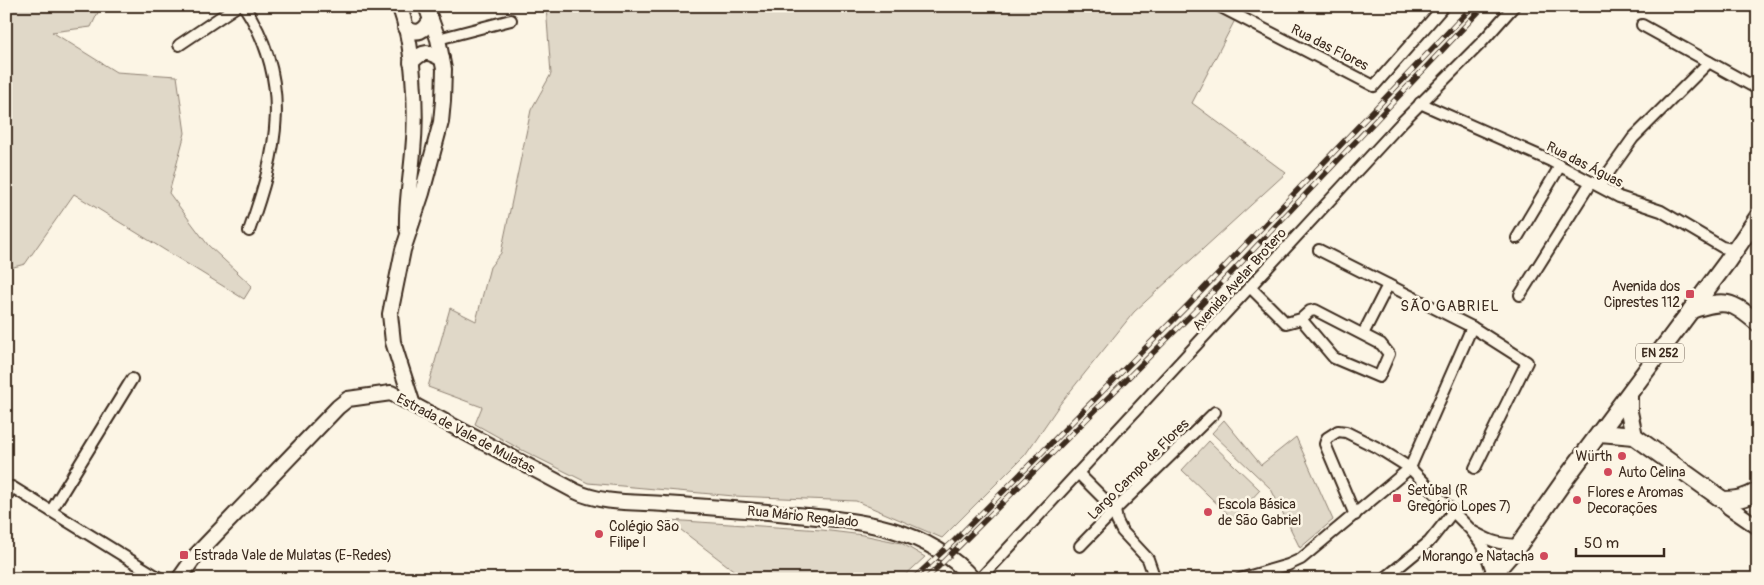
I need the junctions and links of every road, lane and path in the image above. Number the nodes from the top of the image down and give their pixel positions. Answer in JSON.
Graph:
{"nodes":[{"id":1,"x":236,"y":6,"type":"edge"},
{"id":2,"x":244,"y":6,"type":"edge"},
{"id":3,"x":399,"y":6,"type":"edge"},
{"id":4,"x":1219,"y":6,"type":"edge"},
{"id":5,"x":1444,"y":6,"type":"edge"},
{"id":6,"x":1514,"y":6,"type":"edge"},
{"id":7,"x":428,"y":13,"type":"edge"},
{"id":8,"x":511,"y":20,"type":"dead end"},
{"id":9,"x":1642,"y":25,"type":"dead end"},
{"id":10,"x":405,"y":28,"type":"junction"},
{"id":11,"x":438,"y":39,"type":"junction"},
{"id":12,"x":179,"y":45,"type":"dead end"},
{"id":13,"x":442,"y":59,"type":"junction"},
{"id":14,"x":1709,"y":62,"type":"junction"},
{"id":15,"x":412,"y":63,"type":"junction"},
{"id":16,"x":1758,"y":89,"type":"edge"},
{"id":17,"x":1420,"y":104,"type":"junction"},
{"id":18,"x":1560,"y":166,"type":"junction"},
{"id":19,"x":1595,"y":184,"type":"junction"},
{"id":20,"x":1758,"y":217,"type":"edge"},
{"id":21,"x":249,"y":231,"type":"dead end"},
{"id":22,"x":407,"y":234,"type":"junction"},
{"id":23,"x":1517,"y":238,"type":"dead end"},
{"id":24,"x":1319,"y":250,"type":"dead end"},
{"id":25,"x":1736,"y":250,"type":"junction"},
{"id":26,"x":1388,"y":285,"type":"junction"},
{"id":27,"x":1250,"y":287,"type":"junction"},
{"id":28,"x":1520,"y":296,"type":"dead end"},
{"id":29,"x":1691,"y":310,"type":"junction"},
{"id":30,"x":1302,"y":319,"type":"junction"},
{"id":31,"x":1758,"y":323,"type":"edge"},
{"id":32,"x":1472,"y":327,"type":"junction"},
{"id":33,"x":1363,"y":334,"type":"junction"},
{"id":34,"x":132,"y":379,"type":"dead end"},
{"id":35,"x":1630,"y":395,"type":"junction"},
{"id":36,"x":413,"y":404,"type":"junction"},
{"id":37,"x":1215,"y":412,"type":"dead end"},
{"id":38,"x":1600,"y":433,"type":"junction"},
{"id":39,"x":1634,"y":436,"type":"junction"},
{"id":40,"x":1410,"y":468,"type":"junction"},
{"id":41,"x":1475,"y":468,"type":"dead end"},
{"id":42,"x":1078,"y":473,"type":"junction"},
{"id":43,"x":1758,"y":491,"type":"edge"},
{"id":44,"x":6,"y":497,"type":"edge"},
{"id":45,"x":616,"y":500,"type":"joint"},
{"id":46,"x":1723,"y":500,"type":"junction"},
{"id":47,"x":1115,"y":510,"type":"junction"},
{"id":48,"x":51,"y":511,"type":"junction"},
{"id":49,"x":1452,"y":513,"type":"junction"},
{"id":50,"x":1355,"y":515,"type":"junction"},
{"id":51,"x":1758,"y":527,"type":"edge"},
{"id":52,"x":1471,"y":530,"type":"junction"},
{"id":53,"x":1519,"y":545,"type":"junction"},
{"id":54,"x":1080,"y":546,"type":"dead end"},
{"id":55,"x":983,"y":575,"type":"edge"},
{"id":56,"x":1491,"y":577,"type":"edge"},
{"id":57,"x":160,"y":579,"type":"edge"},
{"id":58,"x":179,"y":579,"type":"edge"},
{"id":59,"x":973,"y":579,"type":"edge"},
{"id":60,"x":1155,"y":579,"type":"edge"},
{"id":61,"x":1240,"y":579,"type":"edge"},
{"id":62,"x":1384,"y":579,"type":"edge"}],
"edges":[{"from":1,"to":12,"type":"street"},
{"from":2,"to":21,"type":"street"},
{"from":3,"to":10,"type":"main road"},
{"from":4,"to":5,"type":"street","name":"Rua das Flores"},
{"from":6,"to":17,"type":"street","name":"Avenida Avelar Brotero"},
{"from":7,"to":10,"type":"main road"},
{"from":7,"to":11,"type":"main road"},
{"from":8,"to":11,"type":"street"},
{"from":9,"to":14,"type":"street"},
{"from":10,"to":15,"type":"main road"},
{"from":11,"to":13,"type":"main road"},
{"from":13,"to":15,"type":"main road"},
{"from":13,"to":22,"type":"main road"},
{"from":14,"to":16,"type":"street"},
{"from":14,"to":19,"type":"street"},
{"from":15,"to":22,"type":"main road"},
{"from":17,"to":18,"type":"street","name":"Rua das Águas"},
{"from":17,"to":27,"type":"street","name":"Avenida Avelar Brotero"},
{"from":18,"to":19,"type":"street","name":"Rua das Águas"},
{"from":18,"to":23,"type":"street"},
{"from":19,"to":25,"type":"street","name":"Rua das Águas"},
{"from":19,"to":28,"type":"street"},
{"from":20,"to":25,"type":"main road","number":"EN 252"},
{"from":22,"to":36,"type":"main road"},
{"from":24,"to":26,"type":"street"},
{"from":25,"to":29,"type":"main road","number":"EN 252"},
{"from":26,"to":32,"type":"street"},
{"from":26,"to":33,"type":"street"},
{"from":27,"to":30,"type":"street"},
{"from":27,"to":42,"type":"street","name":"Avenida Avelar Brotero"},
{"from":29,"to":31,"type":"main road"},
{"from":29,"to":35,"type":"main road","number":"EN 252"},
{"from":30,"to":33,"type":"street"},
{"from":30,"to":33,"type":"street"},
{"from":32,"to":40,"type":"street"},
{"from":32,"to":41,"type":"street"},
{"from":34,"to":48,"type":"street"},
{"from":35,"to":38,"type":"main road","number":"EN 252"},
{"from":35,"to":39,"type":"main road"},
{"from":36,"to":45,"type":"main road","name":"Estrada de Vale de Mulatas"},
{"from":36,"to":58,"type":"main road","name":"Estrada de Vale de Mulatas"},
{"from":37,"to":47,"type":"street","name":"Largo Campo de Flores"},
{"from":38,"to":39,"type":"main road"},
{"from":38,"to":53,"type":"main road","number":"EN 252"},
{"from":39,"to":46,"type":"main road"},
{"from":40,"to":49,"type":"street"},
{"from":40,"to":50,"type":"street"},
{"from":40,"to":50,"type":"street"},
{"from":42,"to":47,"type":"street"},
{"from":42,"to":55,"type":"street","name":"Avenida Avelar Brotero"},
{"from":43,"to":46,"type":"main road"},
{"from":44,"to":48,"type":"street"},
{"from":45,"to":59,"type":"main road","name":"Rua Mário Regalado"},
{"from":46,"to":51,"type":"main road"},
{"from":47,"to":54,"type":"street","name":"Largo Campo de Flores"},
{"from":47,"to":60,"type":"street"},
{"from":48,"to":57,"type":"street"},
{"from":49,"to":52,"type":"street"},
{"from":49,"to":62,"type":"street"},
{"from":50,"to":61,"type":"street"},
{"from":52,"to":53,"type":"street"},
{"from":52,"to":56,"type":"street"},
{"from":53,"to":56,"type":"main road","number":"EN 252"}]}
